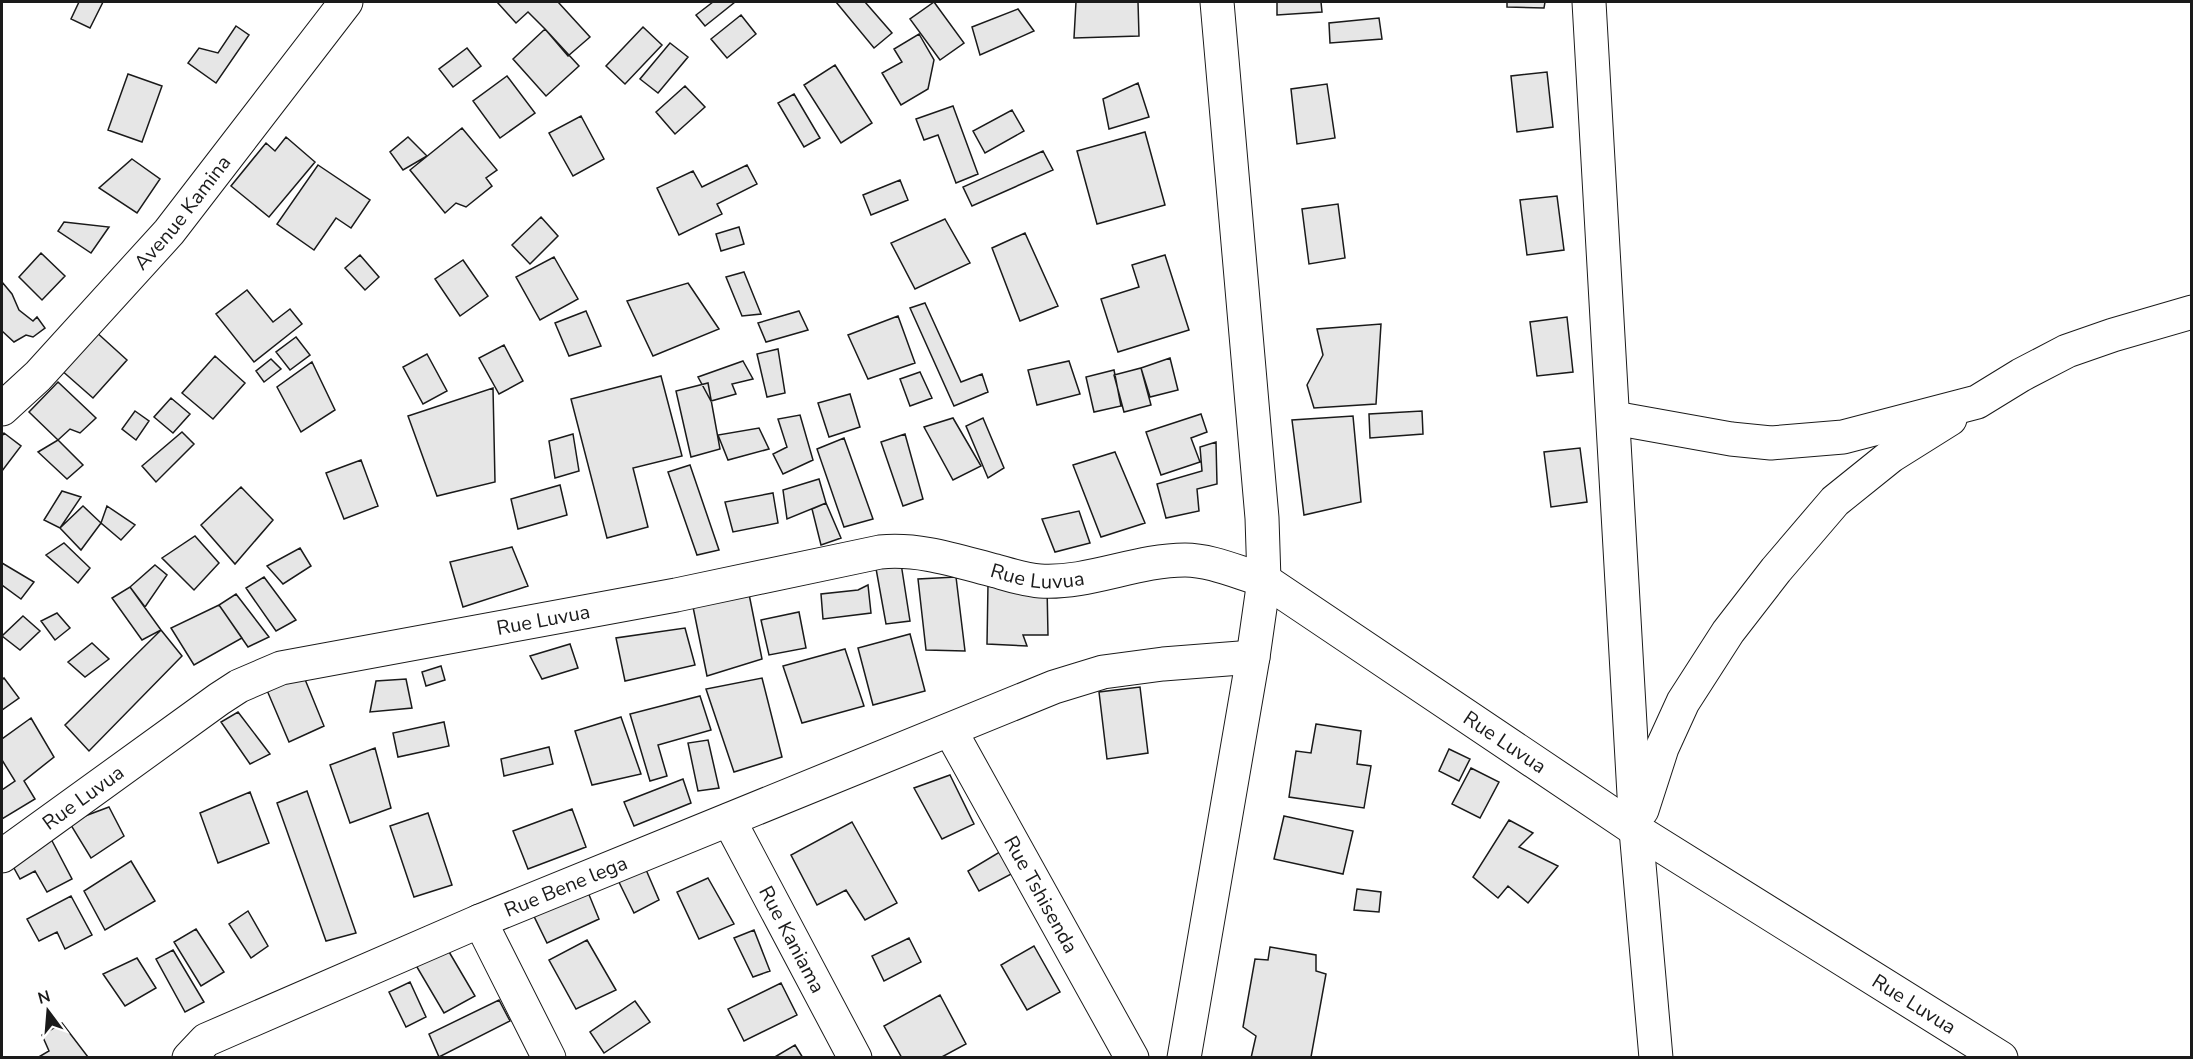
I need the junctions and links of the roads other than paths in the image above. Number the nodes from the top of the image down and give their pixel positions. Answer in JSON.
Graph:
{"nodes":[{"id":1,"x":346,"y":2,"type":"edge"},
{"id":2,"x":1217,"y":2,"type":"edge"},
{"id":3,"x":1589,"y":2,"type":"edge"},
{"id":4,"x":2192,"y":312,"type":"edge"},
{"id":5,"x":1977,"y":402,"type":"junction"},
{"id":6,"x":2,"y":409,"type":"edge"},
{"id":7,"x":1614,"y":417,"type":"junction"},
{"id":8,"x":1264,"y":580,"type":"junction"},
{"id":9,"x":1253,"y":657,"type":"junction"},
{"id":10,"x":950,"y":730,"type":"junction"},
{"id":11,"x":729,"y":820,"type":"junction"},
{"id":12,"x":1636,"y":830,"type":"junction"},
{"id":13,"x":2,"y":856,"type":"edge"},
{"id":14,"x":480,"y":921,"type":"junction"},
{"id":15,"x":189,"y":1058,"type":"edge"},
{"id":16,"x":549,"y":1058,"type":"edge"},
{"id":17,"x":855,"y":1058,"type":"edge"},
{"id":18,"x":1132,"y":1058,"type":"edge"},
{"id":19,"x":1184,"y":1058,"type":"edge"},
{"id":20,"x":1656,"y":1058,"type":"edge"},
{"id":21,"x":2001,"y":1058,"type":"edge"}],
"edges":[{"from":1,"to":6,"type":"street","name":"Avenue Kamina"},
{"from":2,"to":8,"type":"street"},
{"from":3,"to":7,"type":"street"},
{"from":4,"to":5,"type":"street"},
{"from":5,"to":7,"type":"street"},
{"from":5,"to":12,"type":"street"},
{"from":7,"to":12,"type":"street"},
{"from":8,"to":9,"type":"street"},
{"from":8,"to":12,"type":"street","name":"Rue Luvua"},
{"from":8,"to":13,"type":"street","name":"Rue Luvua"},
{"from":9,"to":10,"type":"street","name":"Rue Bene lega"},
{"from":9,"to":19,"type":"street"},
{"from":10,"to":11,"type":"street","name":"Rue Bene lega"},
{"from":10,"to":18,"type":"street","name":"Rue Tshisenda"},
{"from":11,"to":14,"type":"street","name":"Rue Bene lega"},
{"from":11,"to":17,"type":"street","name":"Rue Kaniama"},
{"from":12,"to":20,"type":"street"},
{"from":12,"to":21,"type":"street","name":"Rue Luvua"},
{"from":14,"to":15,"type":"street","name":"Rue Bene lega"},
{"from":14,"to":16,"type":"street"}]}
